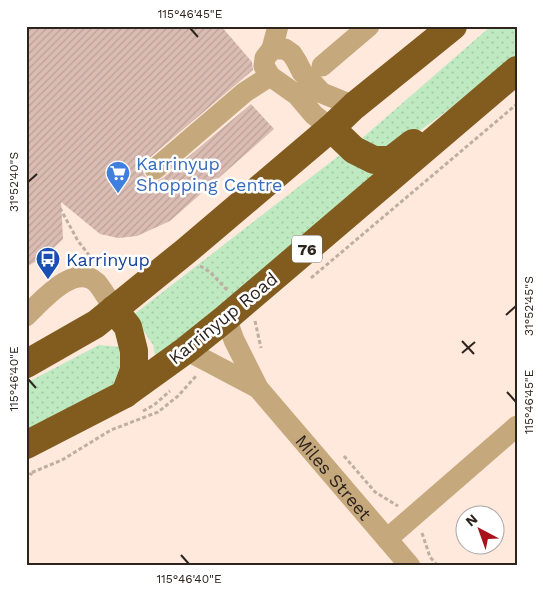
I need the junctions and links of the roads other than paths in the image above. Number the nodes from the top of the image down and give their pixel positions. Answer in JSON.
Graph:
{"nodes":[{"id":1,"x":278,"y":26,"type":"edge"},
{"id":2,"x":369,"y":26,"type":"edge"},
{"id":3,"x":453,"y":26,"type":"edge"},
{"id":4,"x":272,"y":49,"type":"junction"},
{"id":5,"x":322,"y":66,"type":"dead end"},
{"id":6,"x":517,"y":70,"type":"edge"},
{"id":7,"x":270,"y":76,"type":"junction"},
{"id":8,"x":484,"y":97,"type":"junction"},
{"id":9,"x":354,"y":106,"type":"junction"},
{"id":10,"x":331,"y":128,"type":"junction"},
{"id":11,"x":155,"y":169,"type":"dead end"},
{"id":12,"x":114,"y":309,"type":"junction"},
{"id":13,"x":241,"y":315,"type":"junction"},
{"id":14,"x":26,"y":316,"type":"edge"},
{"id":15,"x":197,"y":356,"type":"junction"},
{"id":16,"x":26,"y":364,"type":"edge"},
{"id":17,"x":258,"y":388,"type":"junction"},
{"id":18,"x":125,"y":394,"type":"junction"},
{"id":19,"x":517,"y":426,"type":"edge"},
{"id":20,"x":26,"y":445,"type":"edge"},
{"id":21,"x":387,"y":539,"type":"junction"},
{"id":22,"x":410,"y":566,"type":"edge"}],
"edges":[{"from":1,"to":4,"type":"street"},
{"from":2,"to":5,"type":"street"},
{"from":3,"to":9,"type":"highway"},
{"from":4,"to":7,"type":"street"},
{"from":4,"to":9,"type":"street"},
{"from":6,"to":8,"type":"highway","name":"Karrinyup Road","number":"76"},
{"from":7,"to":10,"type":"street"},
{"from":7,"to":11,"type":"street"},
{"from":8,"to":10,"type":"highway"},
{"from":8,"to":13,"type":"highway","name":"Karrinyup Road","number":"76"},
{"from":9,"to":10,"type":"highway"},
{"from":10,"to":12,"type":"highway"},
{"from":12,"to":14,"type":"street"},
{"from":12,"to":16,"type":"highway"},
{"from":12,"to":18,"type":"highway"},
{"from":13,"to":15,"type":"highway","name":"Karrinyup Road","number":"76"},
{"from":13,"to":17,"type":"street","name":"Miles Street"},
{"from":15,"to":17,"type":"street","name":"Miles Street"},
{"from":15,"to":18,"type":"highway","name":"Karrinyup Road","number":"76"},
{"from":17,"to":21,"type":"street","name":"Miles Street"},
{"from":18,"to":20,"type":"highway","name":"Karrinyup Road","number":"76"},
{"from":19,"to":21,"type":"street"},
{"from":21,"to":22,"type":"street","name":"Miles Street"}]}
